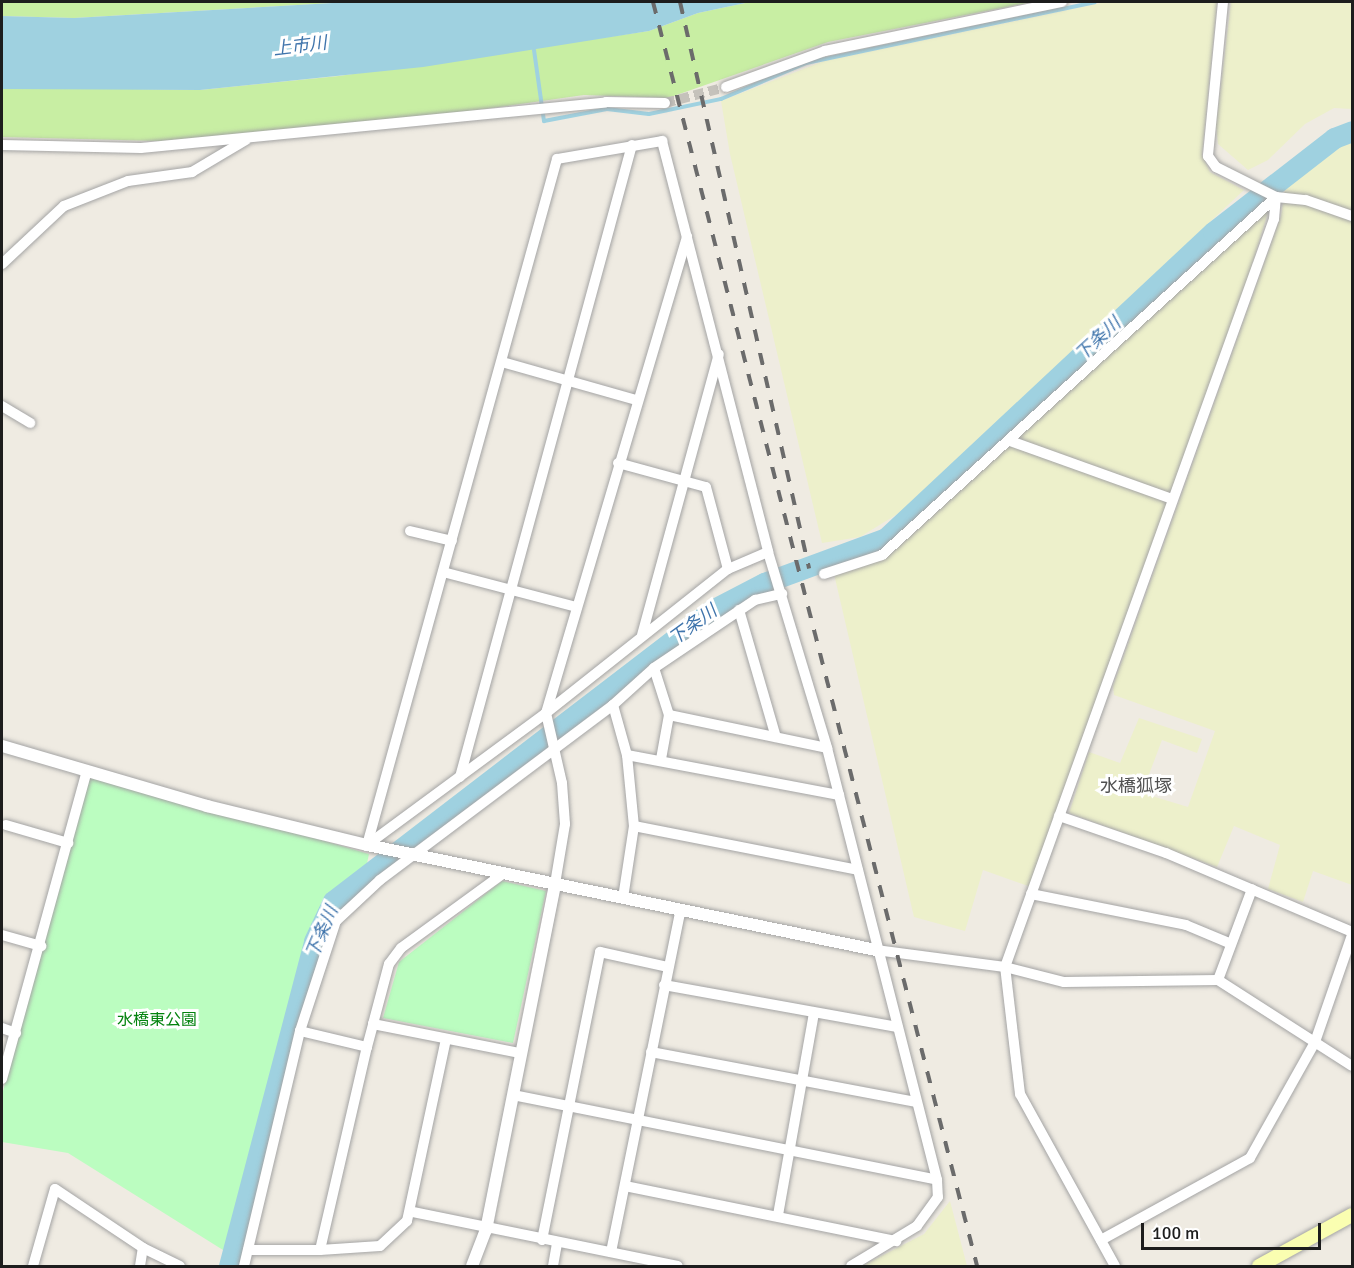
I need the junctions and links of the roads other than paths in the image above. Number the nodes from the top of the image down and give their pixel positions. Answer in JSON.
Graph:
{"nodes":[{"id":1,"x":1062,"y":2,"type":"edge"},
{"id":2,"x":1223,"y":2,"type":"edge"},
{"id":3,"x":726,"y":87,"type":"tunnel mouth"},
{"id":4,"x":665,"y":103,"type":"tunnel mouth"},
{"id":5,"x":248,"y":138,"type":"junction"},
{"id":6,"x":2,"y":145,"type":"edge"},
{"id":7,"x":632,"y":145,"type":"junction"},
{"id":8,"x":1276,"y":197,"type":"junction"},
{"id":9,"x":1353,"y":216,"type":"edge"},
{"id":10,"x":687,"y":236,"type":"junction"},
{"id":11,"x":2,"y":264,"type":"edge"},
{"id":12,"x":719,"y":352,"type":"junction"},
{"id":13,"x":502,"y":362,"type":"junction"},
{"id":14,"x":566,"y":380,"type":"junction"},
{"id":15,"x":636,"y":400,"type":"junction"},
{"id":16,"x":2,"y":406,"type":"edge"},
{"id":17,"x":30,"y":423,"type":"dead end"},
{"id":18,"x":1011,"y":441,"type":"junction"},
{"id":19,"x":618,"y":463,"type":"junction"},
{"id":20,"x":684,"y":481,"type":"junction"},
{"id":21,"x":1172,"y":499,"type":"junction"},
{"id":22,"x":410,"y":531,"type":"dead end"},
{"id":23,"x":452,"y":540,"type":"junction"},
{"id":24,"x":769,"y":556,"type":"junction"},
{"id":25,"x":728,"y":569,"type":"junction"},
{"id":26,"x":443,"y":572,"type":"junction"},
{"id":27,"x":824,"y":573,"type":"dead end"},
{"id":28,"x":510,"y":589,"type":"junction"},
{"id":29,"x":780,"y":590,"type":"junction"},
{"id":30,"x":576,"y":606,"type":"junction"},
{"id":31,"x":740,"y":610,"type":"junction"},
{"id":32,"x":642,"y":635,"type":"junction"},
{"id":33,"x":654,"y":668,"type":"junction"},
{"id":34,"x":613,"y":705,"type":"junction"},
{"id":35,"x":669,"y":715,"type":"junction"},
{"id":36,"x":546,"y":717,"type":"junction"},
{"id":37,"x":776,"y":737,"type":"junction"},
{"id":38,"x":2,"y":746,"type":"edge"},
{"id":39,"x":551,"y":747,"type":"junction"},
{"id":40,"x":827,"y":748,"type":"junction"},
{"id":41,"x":627,"y":754,"type":"junction"},
{"id":42,"x":661,"y":759,"type":"junction"},
{"id":43,"x":87,"y":771,"type":"junction"},
{"id":44,"x":460,"y":777,"type":"junction"},
{"id":45,"x":839,"y":795,"type":"junction"},
{"id":46,"x":1059,"y":816,"type":"junction"},
{"id":47,"x":6,"y":825,"type":"dead end"},
{"id":48,"x":634,"y":826,"type":"junction"},
{"id":49,"x":68,"y":843,"type":"junction"},
{"id":50,"x":373,"y":847,"type":"junction"},
{"id":51,"x":409,"y":854,"type":"junction"},
{"id":52,"x":858,"y":870,"type":"junction"},
{"id":53,"x":501,"y":875,"type":"junction"},
{"id":54,"x":555,"y":884,"type":"junction"},
{"id":55,"x":1252,"y":890,"type":"junction"},
{"id":56,"x":1031,"y":894,"type":"junction"},
{"id":57,"x":623,"y":898,"type":"junction"},
{"id":58,"x":681,"y":909,"type":"junction"},
{"id":59,"x":1353,"y":933,"type":"edge"},
{"id":60,"x":2,"y":935,"type":"edge"},
{"id":61,"x":1229,"y":944,"type":"junction"},
{"id":62,"x":41,"y":946,"type":"junction"},
{"id":63,"x":876,"y":950,"type":"junction"},
{"id":64,"x":668,"y":967,"type":"junction"},
{"id":65,"x":1005,"y":967,"type":"junction"},
{"id":66,"x":1218,"y":980,"type":"junction"},
{"id":67,"x":664,"y":986,"type":"junction"},
{"id":68,"x":814,"y":1013,"type":"junction"},
{"id":69,"x":373,"y":1024,"type":"junction"},
{"id":70,"x":897,"y":1027,"type":"junction"},
{"id":71,"x":2,"y":1028,"type":"edge"},
{"id":72,"x":300,"y":1031,"type":"junction"},
{"id":73,"x":16,"y":1033,"type":"junction"},
{"id":74,"x":446,"y":1039,"type":"junction"},
{"id":75,"x":1315,"y":1042,"type":"junction"},
{"id":76,"x":367,"y":1047,"type":"junction"},
{"id":77,"x":651,"y":1052,"type":"junction"},
{"id":78,"x":520,"y":1053,"type":"junction"},
{"id":79,"x":1353,"y":1066,"type":"edge"},
{"id":80,"x":2,"y":1078,"type":"edge"},
{"id":81,"x":802,"y":1081,"type":"junction"},
{"id":82,"x":513,"y":1095,"type":"junction"},
{"id":83,"x":915,"y":1102,"type":"junction"},
{"id":84,"x":568,"y":1106,"type":"junction"},
{"id":85,"x":638,"y":1119,"type":"junction"},
{"id":86,"x":790,"y":1150,"type":"junction"},
{"id":87,"x":937,"y":1180,"type":"junction"},
{"id":88,"x":625,"y":1186,"type":"junction"},
{"id":89,"x":412,"y":1212,"type":"junction"},
{"id":90,"x":778,"y":1215,"type":"junction"},
{"id":91,"x":1353,"y":1215,"type":"edge"},
{"id":92,"x":486,"y":1230,"type":"junction"},
{"id":93,"x":542,"y":1240,"type":"junction"},
{"id":94,"x":1101,"y":1240,"type":"junction"},
{"id":95,"x":896,"y":1241,"type":"junction"},
{"id":96,"x":557,"y":1243,"type":"junction"},
{"id":97,"x":143,"y":1248,"type":"junction"},
{"id":98,"x":248,"y":1250,"type":"junction"},
{"id":99,"x":320,"y":1250,"type":"junction"},
{"id":100,"x":611,"y":1252,"type":"junction"},
{"id":101,"x":654,"y":1264,"type":"edge"},
{"id":102,"x":33,"y":1266,"type":"edge"},
{"id":103,"x":140,"y":1266,"type":"edge"},
{"id":104,"x":180,"y":1266,"type":"edge"},
{"id":105,"x":244,"y":1266,"type":"edge"},
{"id":106,"x":472,"y":1266,"type":"edge"},
{"id":107,"x":553,"y":1266,"type":"edge"},
{"id":108,"x":678,"y":1266,"type":"edge"},
{"id":109,"x":851,"y":1266,"type":"edge"},
{"id":110,"x":1115,"y":1266,"type":"edge"},
{"id":111,"x":1259,"y":1266,"type":"edge"}],
"edges":[{"from":1,"to":3,"type":"street"},
{"from":2,"to":8,"type":"street"},
{"from":4,"to":5,"type":"street"},
{"from":5,"to":6,"type":"street"},
{"from":5,"to":11,"type":"street"},
{"from":7,"to":10,"type":"street"},
{"from":7,"to":13,"type":"street"},
{"from":7,"to":14,"type":"street"},
{"from":8,"to":9,"type":"street"},
{"from":8,"to":18,"type":"street"},
{"from":8,"to":21,"type":"street"},
{"from":10,"to":12,"type":"street"},
{"from":10,"to":15,"type":"street"},
{"from":12,"to":20,"type":"street"},
{"from":12,"to":24,"type":"street"},
{"from":13,"to":14,"type":"street"},
{"from":13,"to":23,"type":"street"},
{"from":14,"to":15,"type":"street"},
{"from":14,"to":28,"type":"street"},
{"from":15,"to":19,"type":"street"},
{"from":16,"to":17,"type":"street"},
{"from":18,"to":21,"type":"street"},
{"from":18,"to":27,"type":"street"},
{"from":19,"to":20,"type":"street"},
{"from":19,"to":30,"type":"street"},
{"from":20,"to":25,"type":"street"},
{"from":20,"to":32,"type":"street"},
{"from":21,"to":46,"type":"street"},
{"from":22,"to":23,"type":"street"},
{"from":23,"to":26,"type":"street"},
{"from":24,"to":25,"type":"street"},
{"from":24,"to":29,"type":"street"},
{"from":25,"to":32,"type":"street"},
{"from":26,"to":28,"type":"street"},
{"from":26,"to":50,"type":"street"},
{"from":28,"to":30,"type":"street"},
{"from":28,"to":44,"type":"street"},
{"from":29,"to":31,"type":"street"},
{"from":29,"to":40,"type":"street"},
{"from":30,"to":36,"type":"street"},
{"from":31,"to":33,"type":"street"},
{"from":31,"to":37,"type":"street"},
{"from":32,"to":36,"type":"street"},
{"from":33,"to":34,"type":"street"},
{"from":33,"to":35,"type":"street"},
{"from":34,"to":39,"type":"street"},
{"from":34,"to":41,"type":"street"},
{"from":35,"to":37,"type":"street"},
{"from":35,"to":42,"type":"street"},
{"from":36,"to":39,"type":"street"},
{"from":36,"to":44,"type":"street"},
{"from":37,"to":40,"type":"street"},
{"from":38,"to":43,"type":"street"},
{"from":39,"to":51,"type":"street"},
{"from":39,"to":54,"type":"street"},
{"from":40,"to":45,"type":"street"},
{"from":41,"to":42,"type":"street"},
{"from":41,"to":48,"type":"street"},
{"from":42,"to":45,"type":"street"},
{"from":43,"to":49,"type":"street"},
{"from":43,"to":50,"type":"street"},
{"from":44,"to":50,"type":"street"},
{"from":45,"to":52,"type":"street"},
{"from":46,"to":55,"type":"street"},
{"from":46,"to":56,"type":"street"},
{"from":47,"to":49,"type":"street"},
{"from":48,"to":52,"type":"street"},
{"from":48,"to":57,"type":"street"},
{"from":49,"to":62,"type":"street"},
{"from":50,"to":51,"type":"street"},
{"from":51,"to":53,"type":"street"},
{"from":51,"to":72,"type":"street"},
{"from":52,"to":63,"type":"street"},
{"from":53,"to":54,"type":"street"},
{"from":53,"to":69,"type":"street"},
{"from":54,"to":57,"type":"street"},
{"from":54,"to":78,"type":"street"},
{"from":55,"to":59,"type":"street"},
{"from":55,"to":61,"type":"street"},
{"from":56,"to":61,"type":"street"},
{"from":56,"to":65,"type":"street"},
{"from":57,"to":58,"type":"street"},
{"from":58,"to":63,"type":"street"},
{"from":58,"to":64,"type":"street"},
{"from":59,"to":75,"type":"street"},
{"from":60,"to":62,"type":"street"},
{"from":61,"to":66,"type":"street"},
{"from":62,"to":73,"type":"street"},
{"from":63,"to":65,"type":"street"},
{"from":63,"to":70,"type":"street"},
{"from":64,"to":67,"type":"street"},
{"from":64,"to":84,"type":"street"},
{"from":65,"to":66,"type":"street"},
{"from":65,"to":94,"type":"street"},
{"from":66,"to":75,"type":"street"},
{"from":67,"to":68,"type":"street"},
{"from":67,"to":77,"type":"street"},
{"from":68,"to":70,"type":"street"},
{"from":68,"to":81,"type":"street"},
{"from":69,"to":74,"type":"street"},
{"from":69,"to":76,"type":"street"},
{"from":70,"to":83,"type":"street"},
{"from":71,"to":73,"type":"street"},
{"from":72,"to":76,"type":"street"},
{"from":72,"to":98,"type":"street"},
{"from":73,"to":80,"type":"street"},
{"from":74,"to":78,"type":"street"},
{"from":74,"to":89,"type":"street"},
{"from":75,"to":79,"type":"street"},
{"from":75,"to":94,"type":"street"},
{"from":76,"to":99,"type":"street"},
{"from":77,"to":81,"type":"street"},
{"from":77,"to":85,"type":"street"},
{"from":78,"to":82,"type":"street"},
{"from":81,"to":83,"type":"street"},
{"from":81,"to":86,"type":"street"},
{"from":82,"to":84,"type":"street"},
{"from":82,"to":92,"type":"street"},
{"from":83,"to":87,"type":"street"},
{"from":84,"to":85,"type":"street"},
{"from":84,"to":93,"type":"street"},
{"from":85,"to":86,"type":"street"},
{"from":85,"to":88,"type":"street"},
{"from":86,"to":87,"type":"street"},
{"from":86,"to":90,"type":"street"},
{"from":87,"to":95,"type":"street"},
{"from":88,"to":90,"type":"street"},
{"from":88,"to":100,"type":"street"},
{"from":89,"to":92,"type":"street"},
{"from":89,"to":99,"type":"street"},
{"from":90,"to":95,"type":"street"},
{"from":91,"to":111,"type":"main road"},
{"from":92,"to":93,"type":"street"},
{"from":92,"to":106,"type":"street"},
{"from":93,"to":96,"type":"street"},
{"from":94,"to":110,"type":"street"},
{"from":95,"to":109,"type":"street"},
{"from":96,"to":100,"type":"street"},
{"from":96,"to":107,"type":"street"},
{"from":97,"to":102,"type":"street"},
{"from":97,"to":103,"type":"street"},
{"from":97,"to":104,"type":"street"},
{"from":98,"to":99,"type":"street"},
{"from":98,"to":105,"type":"street"},
{"from":100,"to":101,"type":"street"},
{"from":101,"to":108,"type":"street"}]}
